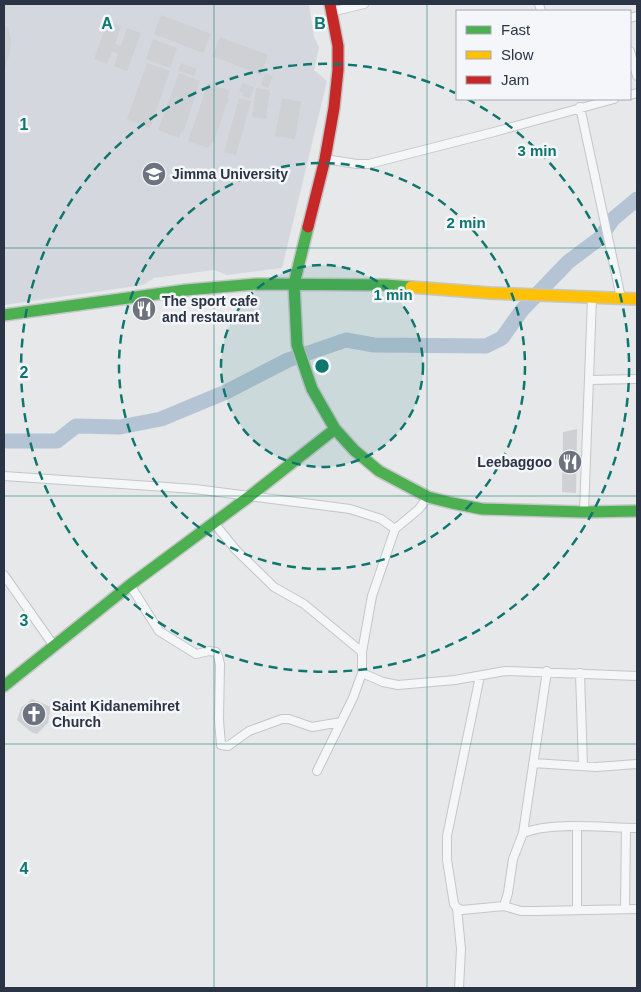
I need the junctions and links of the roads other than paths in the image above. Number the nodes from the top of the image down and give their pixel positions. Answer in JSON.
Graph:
{"nodes":[{"id":1,"x":364,"y":4,"type":"edge"},
{"id":2,"x":331,"y":8,"type":"edge"},
{"id":3,"x":631,"y":55,"type":"edge"},
{"id":4,"x":637,"y":76,"type":"edge"},
{"id":5,"x":610,"y":100,"type":"edge"},
{"id":6,"x":580,"y":107,"type":"junction"},
{"id":7,"x":325,"y":159,"type":"junction"},
{"id":8,"x":294,"y":284,"type":"junction"},
{"id":9,"x":592,"y":298,"type":"junction"},
{"id":10,"x":620,"y":298,"type":"junction"},
{"id":11,"x":637,"y":299,"type":"edge"},
{"id":12,"x":4,"y":315,"type":"edge"},
{"id":13,"x":637,"y":379,"type":"edge"},
{"id":14,"x":589,"y":380,"type":"junction"},
{"id":15,"x":335,"y":428,"type":"junction"},
{"id":16,"x":4,"y":476,"type":"edge"},
{"id":17,"x":250,"y":496,"type":"junction"},
{"id":18,"x":428,"y":496,"type":"junction"},
{"id":19,"x":584,"y":512,"type":"junction"},
{"id":20,"x":637,"y":512,"type":"edge"},
{"id":21,"x":214,"y":523,"type":"junction"},
{"id":22,"x":395,"y":528,"type":"junction"},
{"id":23,"x":4,"y":576,"type":"edge"},
{"id":24,"x":130,"y":585,"type":"junction"},
{"id":25,"x":54,"y":646,"type":"junction"},
{"id":26,"x":362,"y":652,"type":"junction"},
{"id":27,"x":547,"y":672,"type":"junction"},
{"id":28,"x":362,"y":673,"type":"junction"},
{"id":29,"x":580,"y":673,"type":"junction"},
{"id":30,"x":480,"y":676,"type":"junction"},
{"id":31,"x":637,"y":676,"type":"edge"},
{"id":32,"x":4,"y":686,"type":"edge"},
{"id":33,"x":341,"y":722,"type":"junction"},
{"id":34,"x":533,"y":763,"type":"junction"},
{"id":35,"x":637,"y":764,"type":"edge"},
{"id":36,"x":583,"y":766,"type":"junction"},
{"id":37,"x":317,"y":771,"type":"dead end"},
{"id":38,"x":577,"y":827,"type":"junction"},
{"id":39,"x":626,"y":828,"type":"junction"},
{"id":40,"x":637,"y":828,"type":"edge"},
{"id":41,"x":523,"y":833,"type":"junction"},
{"id":42,"x":504,"y":906,"type":"junction"},
{"id":43,"x":457,"y":908,"type":"junction"},
{"id":44,"x":625,"y":908,"type":"junction"},
{"id":45,"x":637,"y":909,"type":"edge"},
{"id":46,"x":577,"y":910,"type":"junction"},
{"id":47,"x":459,"y":988,"type":"edge"}],
"edges":[{"from":1,"to":2,"type":"street"},
{"from":2,"to":7,"type":"street"},
{"from":3,"to":4,"type":"street"},
{"from":5,"to":6,"type":"street"},
{"from":6,"to":7,"type":"street"},
{"from":6,"to":10,"type":"street"},
{"from":7,"to":8,"type":"street"},
{"from":8,"to":9,"type":"street"},
{"from":8,"to":12,"type":"street"},
{"from":8,"to":15,"type":"street"},
{"from":9,"to":10,"type":"street"},
{"from":9,"to":14,"type":"street"},
{"from":10,"to":11,"type":"street"},
{"from":13,"to":14,"type":"street"},
{"from":14,"to":19,"type":"street"},
{"from":15,"to":17,"type":"street"},
{"from":15,"to":18,"type":"street"},
{"from":16,"to":17,"type":"street"},
{"from":17,"to":21,"type":"street"},
{"from":17,"to":22,"type":"street"},
{"from":18,"to":19,"type":"street"},
{"from":18,"to":22,"type":"street"},
{"from":19,"to":20,"type":"street"},
{"from":21,"to":24,"type":"street"},
{"from":21,"to":26,"type":"street"},
{"from":22,"to":26,"type":"street"},
{"from":23,"to":25,"type":"street"},
{"from":24,"to":25,"type":"street"},
{"from":24,"to":33,"type":"street"},
{"from":25,"to":32,"type":"street"},
{"from":26,"to":28,"type":"street"},
{"from":27,"to":29,"type":"street"},
{"from":27,"to":30,"type":"street"},
{"from":27,"to":34,"type":"street"},
{"from":28,"to":30,"type":"street"},
{"from":28,"to":33,"type":"street"},
{"from":29,"to":31,"type":"street"},
{"from":29,"to":36,"type":"street"},
{"from":30,"to":43,"type":"street"},
{"from":33,"to":37,"type":"street"},
{"from":34,"to":36,"type":"street"},
{"from":34,"to":41,"type":"street"},
{"from":35,"to":36,"type":"street"},
{"from":38,"to":39,"type":"street"},
{"from":38,"to":41,"type":"street"},
{"from":38,"to":46,"type":"street"},
{"from":39,"to":40,"type":"street"},
{"from":39,"to":44,"type":"street"},
{"from":41,"to":42,"type":"street"},
{"from":42,"to":43,"type":"street"},
{"from":42,"to":46,"type":"street"},
{"from":43,"to":47,"type":"street"},
{"from":44,"to":45,"type":"street"},
{"from":44,"to":46,"type":"street"}]}
